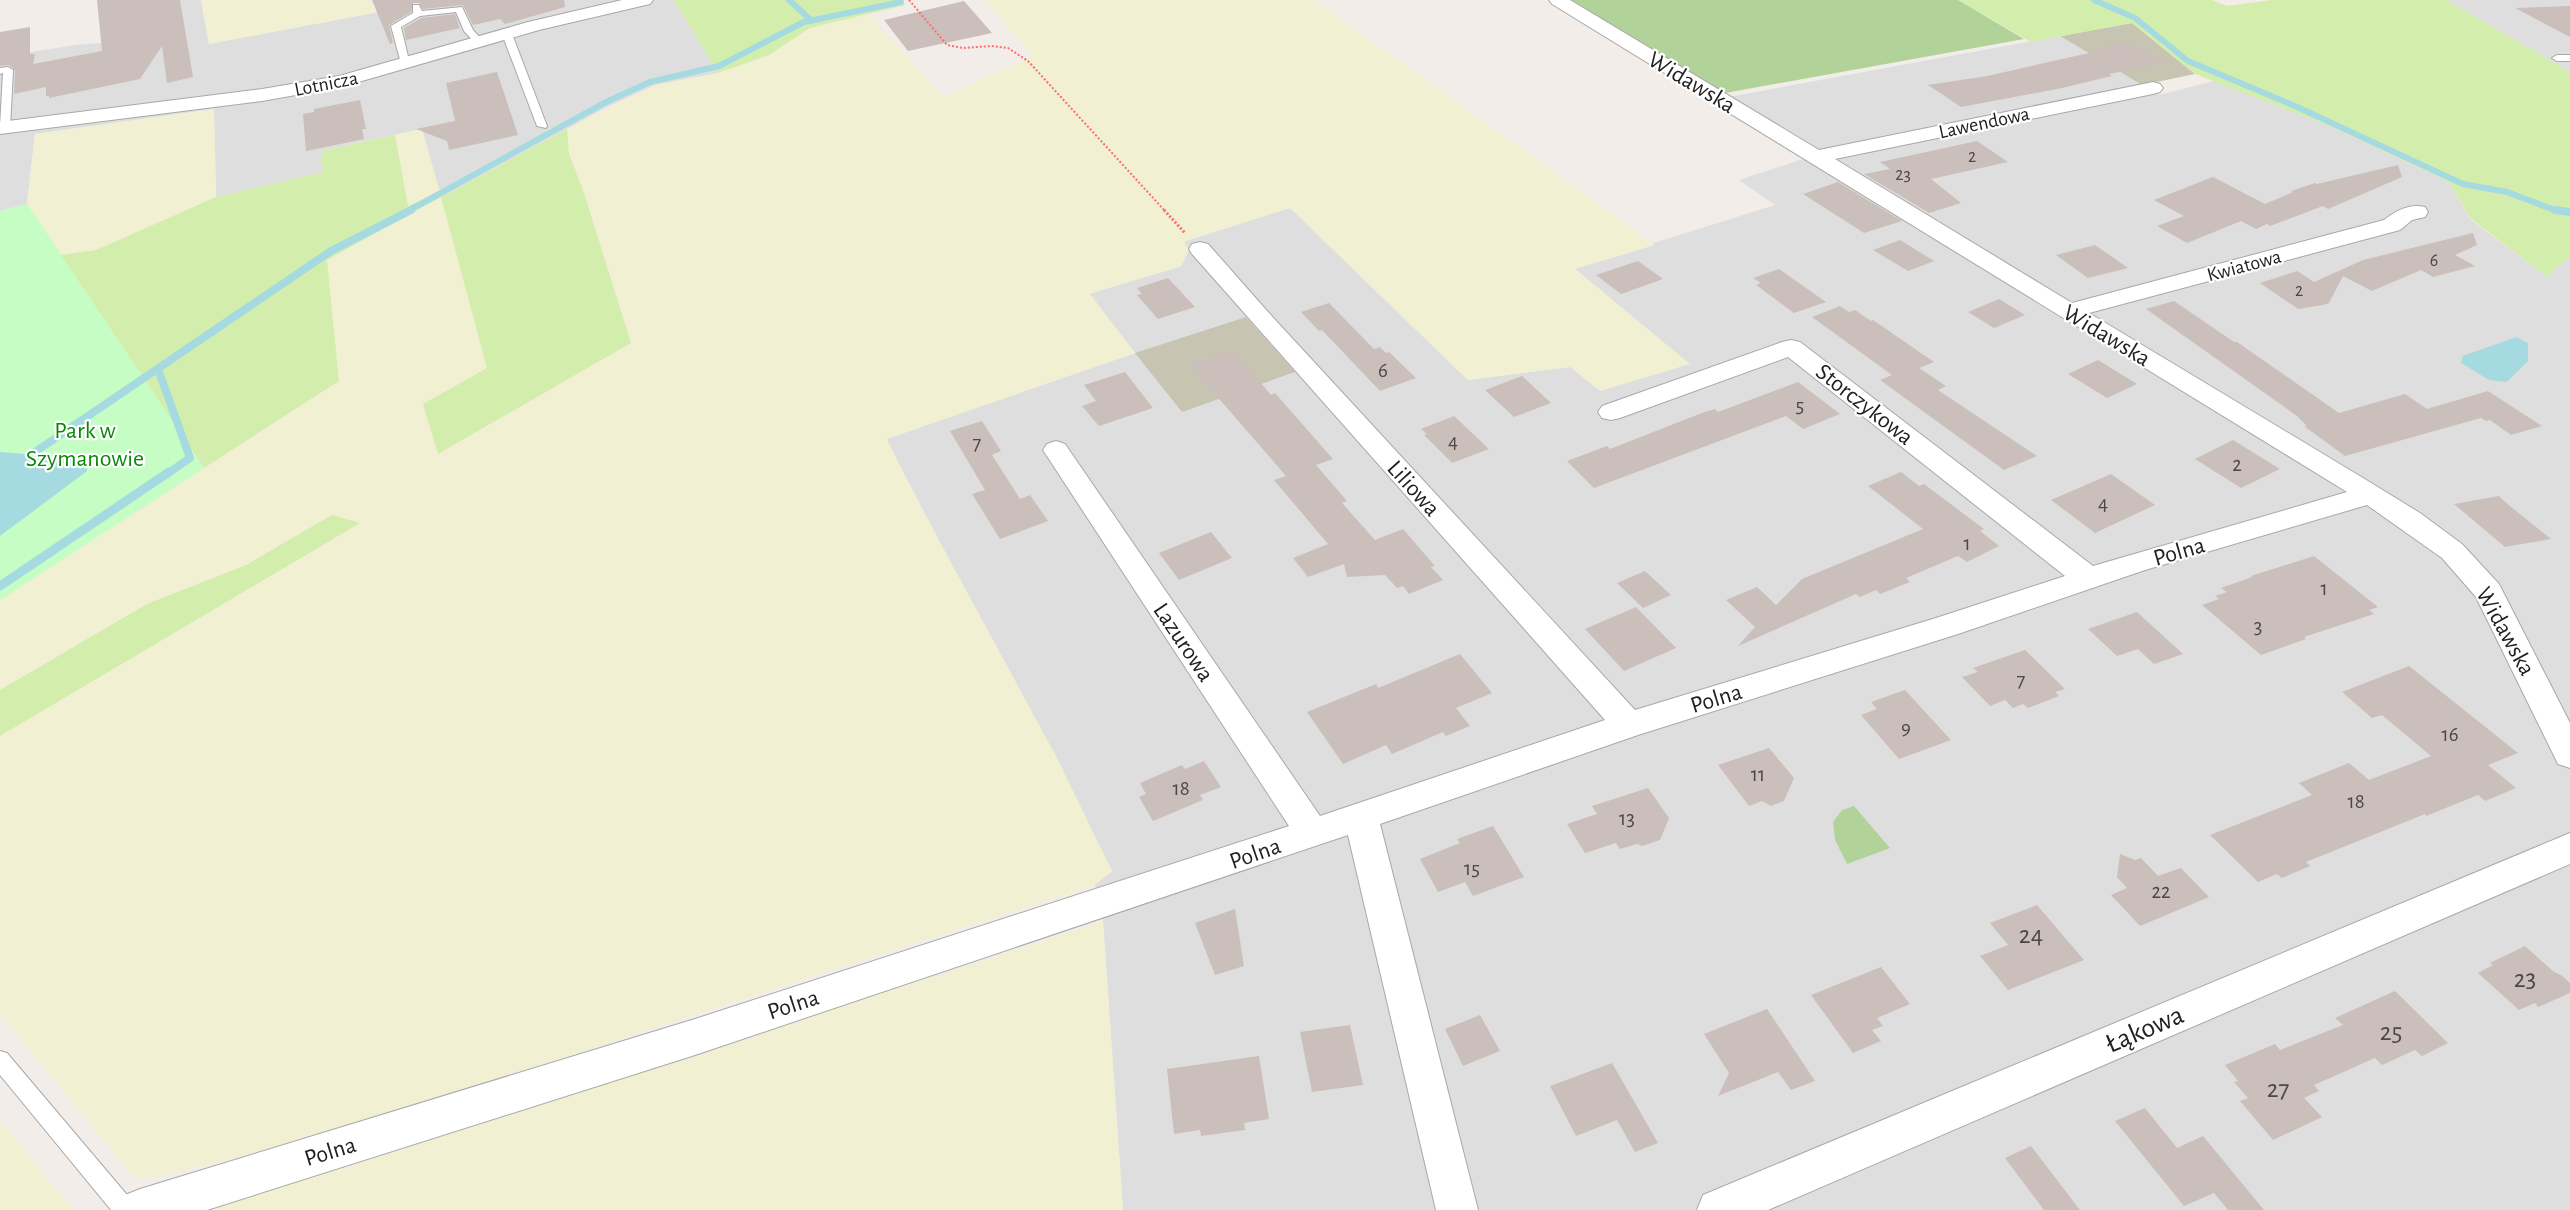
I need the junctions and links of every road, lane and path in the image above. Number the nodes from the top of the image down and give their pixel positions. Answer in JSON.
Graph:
{"nodes":[{"id":1,"x":644,"y":0,"type":"edge"},
{"id":2,"x":909,"y":0,"type":"edge"},
{"id":3,"x":1558,"y":0,"type":"edge"},
{"id":4,"x":507,"y":34,"type":"junction"},
{"id":5,"x":479,"y":42,"type":"junction"},
{"id":6,"x":2558,"y":58,"type":"dead end"},
{"id":7,"x":2570,"y":58,"type":"edge"},
{"id":8,"x":405,"y":65,"type":"junction"},
{"id":9,"x":0,"y":71,"type":"edge"},
{"id":10,"x":2153,"y":88,"type":"dead end"},
{"id":11,"x":542,"y":126,"type":"dead end"},
{"id":12,"x":2,"y":127,"type":"edge"},
{"id":13,"x":1815,"y":157,"type":"junction"},
{"id":14,"x":2417,"y":212,"type":"dead end"},
{"id":15,"x":1200,"y":249,"type":"joint"},
{"id":16,"x":2068,"y":311,"type":"junction"},
{"id":17,"x":1611,"y":412,"type":"dead end"},
{"id":18,"x":1056,"y":450,"type":"dead end"},
{"id":19,"x":2370,"y":495,"type":"junction"},
{"id":20,"x":2089,"y":579,"type":"junction"},
{"id":21,"x":1629,"y":725,"type":"junction"},
{"id":22,"x":2570,"y":755,"type":"edge"},
{"id":23,"x":1361,"y":816,"type":"junction"},
{"id":24,"x":1312,"y":833,"type":"junction"},
{"id":25,"x":2570,"y":848,"type":"edge"},
{"id":26,"x":0,"y":1060,"type":"edge"},
{"id":27,"x":124,"y":1210,"type":"edge"},
{"id":28,"x":140,"y":1210,"type":"edge"},
{"id":29,"x":1457,"y":1210,"type":"edge"},
{"id":30,"x":1718,"y":1210,"type":"edge"}],
"edges":[{"from":1,"to":4,"type":"street","name":"Lotnicza"},
{"from":2,"to":15,"type":"path"},
{"from":3,"to":13,"type":"street","name":"Widawska"},
{"from":4,"to":5,"type":"street","name":"Lotnicza"},
{"from":4,"to":11,"type":"lane"},
{"from":5,"to":8,"type":"street","name":"Lotnicza"},
{"from":5,"to":8,"type":"lane"},
{"from":6,"to":7,"type":"lane"},
{"from":8,"to":12,"type":"street","name":"Lotnicza"},
{"from":9,"to":12,"type":"lane"},
{"from":10,"to":13,"type":"street","name":"Lawendowa"},
{"from":13,"to":16,"type":"street","name":"Widawska"},
{"from":14,"to":16,"type":"street","name":"Kwiatowa"},
{"from":15,"to":21,"type":"street","name":"Liliowa"},
{"from":16,"to":19,"type":"street","name":"Widawska"},
{"from":17,"to":20,"type":"street","name":"Storczykowa"},
{"from":18,"to":24,"type":"street","name":"Lazurowa"},
{"from":19,"to":20,"type":"street","name":"Polna"},
{"from":19,"to":22,"type":"street","name":"Widawska"},
{"from":20,"to":21,"type":"street","name":"Polna"},
{"from":21,"to":23,"type":"street","name":"Polna"},
{"from":23,"to":24,"type":"street","name":"Polna"},
{"from":23,"to":29,"type":"street"},
{"from":24,"to":28,"type":"street","name":"Polna"},
{"from":25,"to":30,"type":"street","name":"Łąkowa"},
{"from":26,"to":27,"type":"lane"}]}
